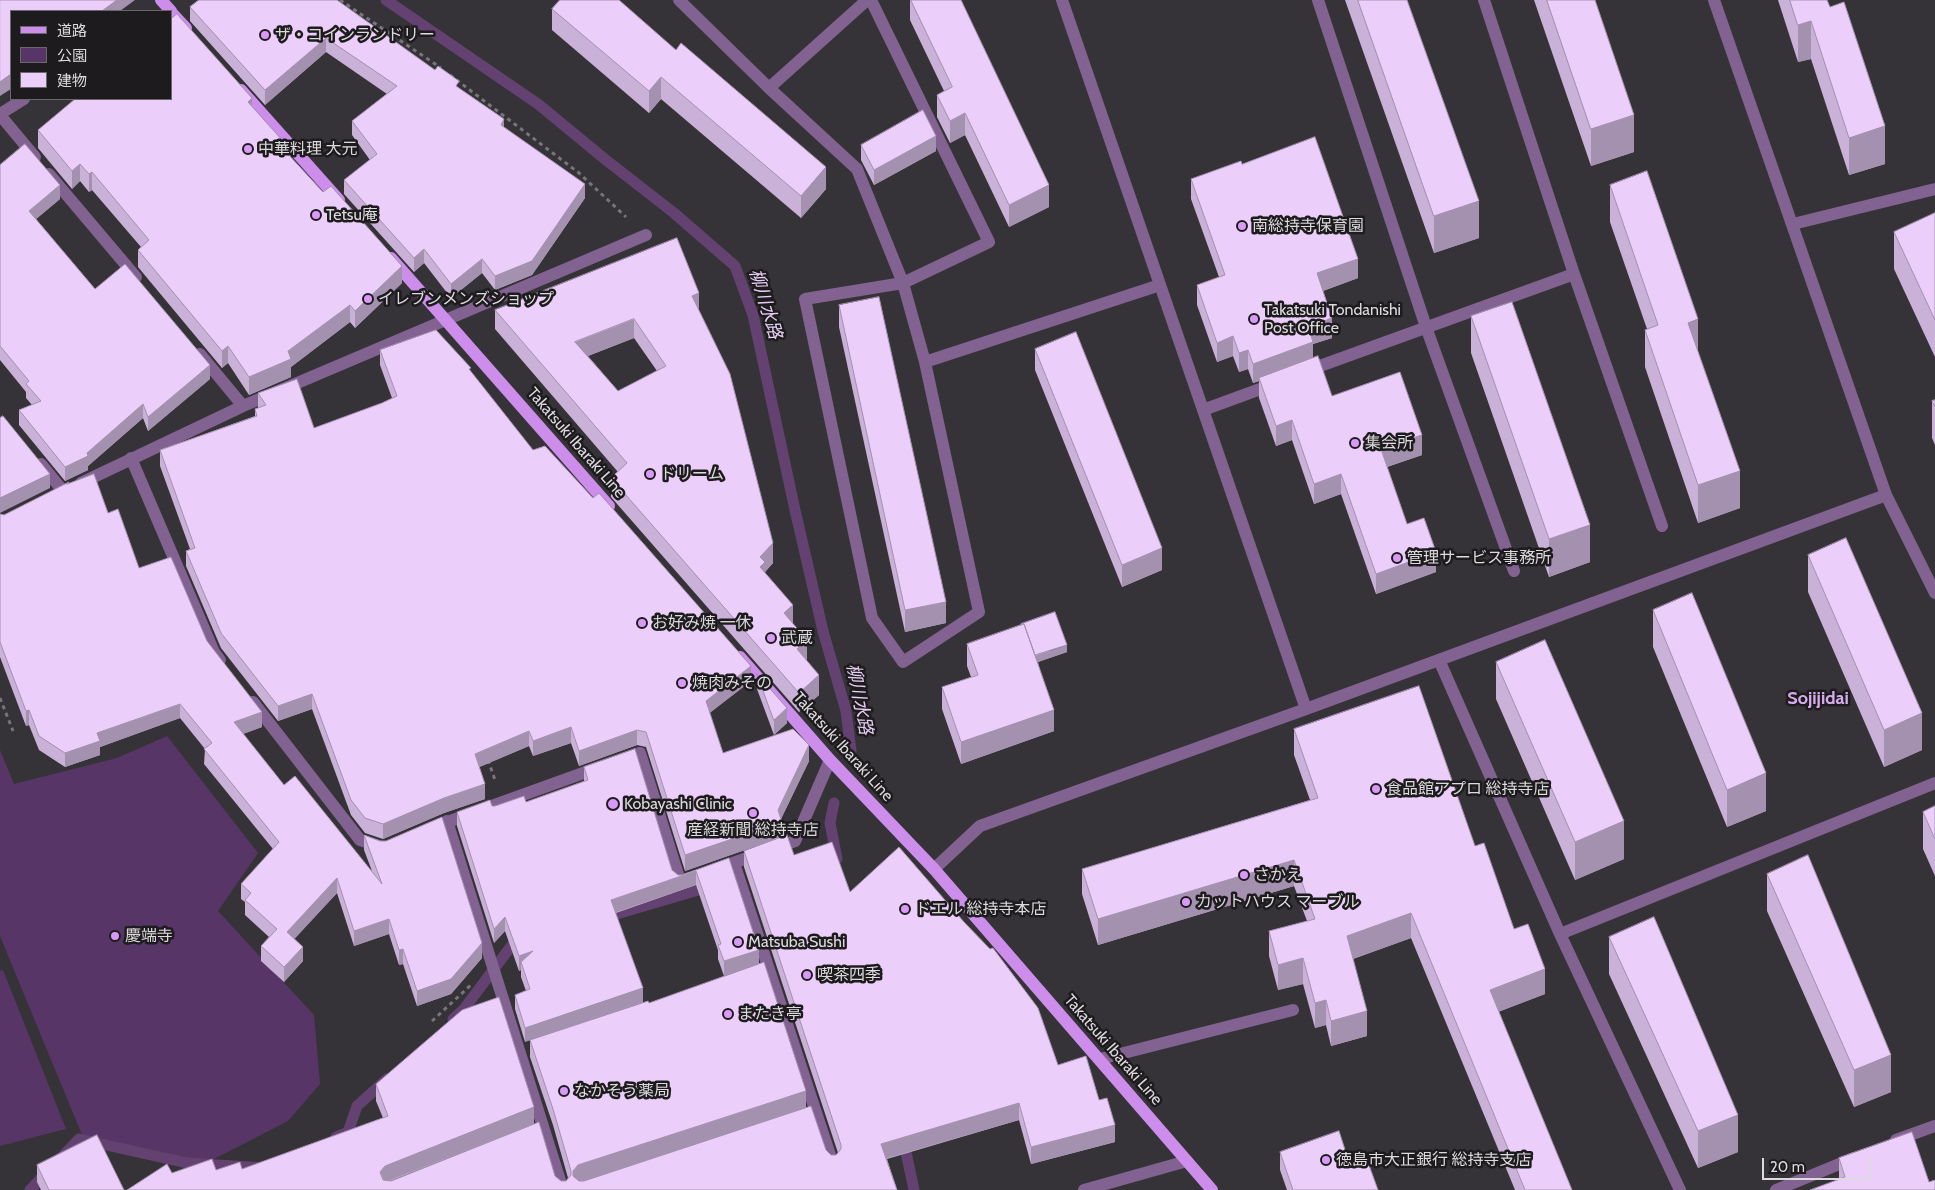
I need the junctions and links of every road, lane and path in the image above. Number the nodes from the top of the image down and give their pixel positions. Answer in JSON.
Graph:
{"nodes":[{"id":1,"x":340,"y":0,"type":"edge"},
{"id":2,"x":679,"y":0,"type":"edge"},
{"id":3,"x":867,"y":0,"type":"edge"},
{"id":4,"x":871,"y":0,"type":"edge"},
{"id":5,"x":1062,"y":0,"type":"edge"},
{"id":6,"x":1318,"y":0,"type":"edge"},
{"id":7,"x":1484,"y":0,"type":"edge"},
{"id":8,"x":1714,"y":0,"type":"edge"},
{"id":9,"x":172,"y":13,"type":"edge"},
{"id":10,"x":198,"y":41,"type":"edge"},
{"id":11,"x":230,"y":78,"type":"edge"},
{"id":12,"x":769,"y":88,"type":"junction"},
{"id":13,"x":22,"y":100,"type":"edge"},
{"id":14,"x":0,"y":115,"type":"edge"},
{"id":15,"x":1935,"y":189,"type":"edge"},
{"id":16,"x":348,"y":210,"type":"edge"},
{"id":17,"x":1793,"y":224,"type":"junction"},
{"id":18,"x":646,"y":235,"type":"joint"},
{"id":19,"x":381,"y":246,"type":"edge"},
{"id":20,"x":1574,"y":274,"type":"junction"},
{"id":21,"x":903,"y":283,"type":"junction"},
{"id":22,"x":141,"y":284,"type":"edge"},
{"id":23,"x":1160,"y":285,"type":"junction"},
{"id":24,"x":446,"y":320,"type":"junction"},
{"id":25,"x":1426,"y":327,"type":"junction"},
{"id":26,"x":192,"y":345,"type":"edge"},
{"id":27,"x":925,"y":362,"type":"junction"},
{"id":28,"x":243,"y":406,"type":"junction"},
{"id":29,"x":1203,"y":410,"type":"junction"},
{"id":30,"x":32,"y":453,"type":"edge"},
{"id":31,"x":131,"y":458,"type":"junction"},
{"id":32,"x":1886,"y":495,"type":"junction"},
{"id":33,"x":620,"y":519,"type":"edge"},
{"id":34,"x":1662,"y":526,"type":"dead end"},
{"id":35,"x":1514,"y":572,"type":"dead end"},
{"id":36,"x":1935,"y":594,"type":"edge"},
{"id":37,"x":734,"y":650,"type":"edge"},
{"id":38,"x":1439,"y":660,"type":"junction"},
{"id":39,"x":226,"y":668,"type":"edge"},
{"id":40,"x":244,"y":691,"type":"edge"},
{"id":41,"x":0,"y":698,"type":"edge"},
{"id":42,"x":1306,"y":709,"type":"junction"},
{"id":43,"x":13,"y":731,"type":"dead end"},
{"id":44,"x":486,"y":755,"type":"edge"},
{"id":45,"x":830,"y":760,"type":"junction"},
{"id":46,"x":1935,"y":783,"type":"edge"},
{"id":47,"x":502,"y":802,"type":"junction"},
{"id":48,"x":447,"y":822,"type":"junction"},
{"id":49,"x":420,"y":833,"type":"edge"},
{"id":50,"x":392,"y":844,"type":"edge"},
{"id":51,"x":734,"y":862,"type":"junction"},
{"id":52,"x":934,"y":869,"type":"junction"},
{"id":53,"x":1560,"y":934,"type":"junction"},
{"id":54,"x":493,"y":965,"type":"junction"},
{"id":55,"x":1293,"y":1010,"type":"dead end"},
{"id":56,"x":432,"y":1021,"type":"dead end"},
{"id":57,"x":1100,"y":1059,"type":"junction"},
{"id":58,"x":1935,"y":1126,"type":"edge"},
{"id":59,"x":1886,"y":1144,"type":"edge"},
{"id":60,"x":1868,"y":1152,"type":"edge"},
{"id":61,"x":1187,"y":1161,"type":"junction"},
{"id":62,"x":833,"y":1164,"type":"edge"},
{"id":63,"x":563,"y":1190,"type":"edge"},
{"id":64,"x":1084,"y":1190,"type":"edge"},
{"id":65,"x":1212,"y":1190,"type":"edge"},
{"id":66,"x":1680,"y":1190,"type":"edge"},
{"id":67,"x":1776,"y":1190,"type":"edge"}],
"edges":[{"from":1,"to":18,"type":"path"},
{"from":2,"to":12,"type":"street"},
{"from":3,"to":12,"type":"street"},
{"from":4,"to":21,"type":"street"},
{"from":5,"to":23,"type":"street"},
{"from":6,"to":25,"type":"street"},
{"from":7,"to":20,"type":"street"},
{"from":8,"to":17,"type":"street"},
{"from":9,"to":10,"type":"main road"},
{"from":11,"to":16,"type":"main road"},
{"from":12,"to":21,"type":"street"},
{"from":13,"to":14,"type":"street"},
{"from":14,"to":22,"type":"street"},
{"from":15,"to":17,"type":"street"},
{"from":17,"to":32,"type":"street"},
{"from":18,"to":24,"type":"street"},
{"from":19,"to":24,"type":"main road","name":"Takatsuki Ibaraki Line"},
{"from":20,"to":25,"type":"street"},
{"from":20,"to":34,"type":"street"},
{"from":21,"to":27,"type":"street"},
{"from":21,"to":27,"type":"street"},
{"from":23,"to":27,"type":"street"},
{"from":23,"to":29,"type":"street"},
{"from":24,"to":28,"type":"street"},
{"from":24,"to":33,"type":"main road","name":"Takatsuki Ibaraki Line"},
{"from":25,"to":29,"type":"street"},
{"from":25,"to":35,"type":"street"},
{"from":26,"to":28,"type":"street"},
{"from":28,"to":31,"type":"street"},
{"from":29,"to":42,"type":"street"},
{"from":30,"to":31,"type":"street"},
{"from":31,"to":39,"type":"street"},
{"from":32,"to":36,"type":"street"},
{"from":32,"to":38,"type":"street"},
{"from":37,"to":45,"type":"main road","name":"Takatsuki Ibaraki Line"},
{"from":38,"to":42,"type":"street"},
{"from":38,"to":53,"type":"street"},
{"from":40,"to":50,"type":"street"},
{"from":41,"to":43,"type":"path"},
{"from":42,"to":52,"type":"street"},
{"from":44,"to":47,"type":"path"},
{"from":45,"to":51,"type":"street"},
{"from":45,"to":52,"type":"main road","name":"Takatsuki Ibaraki Line"},
{"from":46,"to":53,"type":"street"},
{"from":47,"to":48,"type":"street"},
{"from":47,"to":51,"type":"street"},
{"from":48,"to":49,"type":"street"},
{"from":48,"to":54,"type":"street"},
{"from":51,"to":62,"type":"street"},
{"from":52,"to":57,"type":"main road","name":"Takatsuki Ibaraki Line"},
{"from":53,"to":66,"type":"street"},
{"from":54,"to":56,"type":"path"},
{"from":54,"to":63,"type":"street"},
{"from":55,"to":57,"type":"street"},
{"from":57,"to":61,"type":"main road","name":"Takatsuki Ibaraki Line"},
{"from":58,"to":59,"type":"street"},
{"from":60,"to":67,"type":"street"},
{"from":61,"to":64,"type":"street"},
{"from":61,"to":65,"type":"main road","name":"Takatsuki Ibaraki Line"}]}
